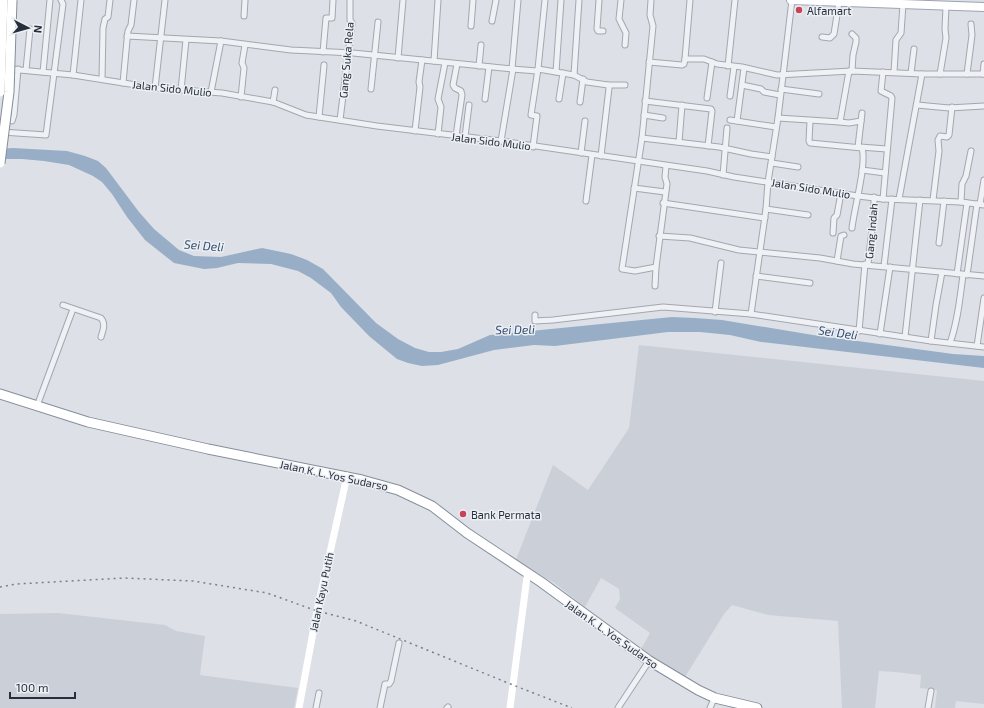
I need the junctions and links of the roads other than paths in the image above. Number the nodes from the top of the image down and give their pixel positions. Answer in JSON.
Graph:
{"nodes":[{"id":1,"x":3,"y":0,"type":"edge"},
{"id":2,"x":12,"y":0,"type":"edge"},
{"id":3,"x":50,"y":0,"type":"edge"},
{"id":4,"x":61,"y":0,"type":"edge"},
{"id":5,"x":82,"y":0,"type":"edge"},
{"id":6,"x":110,"y":0,"type":"edge"},
{"id":7,"x":134,"y":0,"type":"edge"},
{"id":8,"x":165,"y":0,"type":"edge"},
{"id":9,"x":245,"y":0,"type":"edge"},
{"id":10,"x":333,"y":0,"type":"edge"},
{"id":11,"x":350,"y":0,"type":"edge"},
{"id":12,"x":403,"y":0,"type":"edge"},
{"id":13,"x":438,"y":0,"type":"edge"},
{"id":14,"x":473,"y":0,"type":"edge"},
{"id":15,"x":496,"y":0,"type":"edge"},
{"id":16,"x":518,"y":0,"type":"edge"},
{"id":17,"x":544,"y":0,"type":"edge"},
{"id":18,"x":561,"y":0,"type":"edge"},
{"id":19,"x":579,"y":0,"type":"edge"},
{"id":20,"x":599,"y":0,"type":"edge"},
{"id":21,"x":621,"y":0,"type":"edge"},
{"id":22,"x":651,"y":0,"type":"edge"},
{"id":23,"x":690,"y":0,"type":"edge"},
{"id":24,"x":735,"y":0,"type":"edge"},
{"id":25,"x":791,"y":0,"type":"edge"},
{"id":26,"x":800,"y":0,"type":"edge"},
{"id":27,"x":836,"y":1,"type":"edge"},
{"id":28,"x":878,"y":2,"type":"edge"},
{"id":29,"x":924,"y":3,"type":"edge"},
{"id":30,"x":903,"y":4,"type":"junction"},
{"id":31,"x":947,"y":4,"type":"edge"},
{"id":32,"x":984,"y":8,"type":"edge"},
{"id":33,"x":244,"y":16,"type":"dead end"},
{"id":34,"x":492,"y":21,"type":"dead end"},
{"id":35,"x":378,"y":22,"type":"dead end"},
{"id":36,"x":971,"y":24,"type":"dead end"},
{"id":37,"x":471,"y":26,"type":"dead end"},
{"id":38,"x":30,"y":29,"type":"dead end"},
{"id":39,"x":603,"y":31,"type":"dead end"},
{"id":40,"x":852,"y":34,"type":"dead end"},
{"id":41,"x":127,"y":36,"type":"junction"},
{"id":42,"x":822,"y":37,"type":"dead end"},
{"id":43,"x":161,"y":39,"type":"junction"},
{"id":44,"x":186,"y":40,"type":"junction"},
{"id":45,"x":221,"y":41,"type":"junction"},
{"id":46,"x":244,"y":45,"type":"junction"},
{"id":47,"x":481,"y":45,"type":"dead end"},
{"id":48,"x":625,"y":45,"type":"dead end"},
{"id":49,"x":914,"y":49,"type":"dead end"},
{"id":50,"x":323,"y":52,"type":"junction"},
{"id":51,"x":349,"y":53,"type":"junction"},
{"id":52,"x":374,"y":55,"type":"junction"},
{"id":53,"x":398,"y":58,"type":"junction"},
{"id":54,"x":685,"y":59,"type":"junction"},
{"id":55,"x":422,"y":60,"type":"junction"},
{"id":56,"x":434,"y":61,"type":"junction"},
{"id":57,"x":649,"y":62,"type":"junction"},
{"id":58,"x":712,"y":62,"type":"junction"},
{"id":59,"x":445,"y":63,"type":"junction"},
{"id":60,"x":457,"y":64,"type":"junction"},
{"id":61,"x":984,"y":64,"type":"edge"},
{"id":62,"x":324,"y":65,"type":"dead end"},
{"id":63,"x":479,"y":66,"type":"junction"},
{"id":64,"x":489,"y":67,"type":"junction"},
{"id":65,"x":731,"y":67,"type":"junction"},
{"id":66,"x":0,"y":68,"type":"edge"},
{"id":67,"x":744,"y":68,"type":"junction"},
{"id":68,"x":18,"y":69,"type":"junction"},
{"id":69,"x":512,"y":69,"type":"junction"},
{"id":70,"x":26,"y":70,"type":"junction"},
{"id":71,"x":538,"y":70,"type":"junction"},
{"id":72,"x":850,"y":71,"type":"junction"},
{"id":73,"x":44,"y":72,"type":"junction"},
{"id":74,"x":556,"y":72,"type":"junction"},
{"id":75,"x":882,"y":72,"type":"junction"},
{"id":76,"x":894,"y":72,"type":"junction"},
{"id":77,"x":563,"y":73,"type":"junction"},
{"id":78,"x":912,"y":73,"type":"junction"},
{"id":79,"x":55,"y":74,"type":"junction"},
{"id":80,"x":783,"y":74,"type":"junction"},
{"id":81,"x":922,"y":74,"type":"junction"},
{"id":82,"x":940,"y":74,"type":"junction"},
{"id":83,"x":967,"y":74,"type":"junction"},
{"id":84,"x":983,"y":74,"type":"edge"},
{"id":85,"x":73,"y":75,"type":"junction"},
{"id":86,"x":574,"y":76,"type":"junction"},
{"id":87,"x":583,"y":79,"type":"junction"},
{"id":88,"x":102,"y":80,"type":"junction"},
{"id":89,"x":123,"y":83,"type":"junction"},
{"id":90,"x":625,"y":84,"type":"dead end"},
{"id":91,"x":608,"y":85,"type":"junction"},
{"id":92,"x":742,"y":85,"type":"junction"},
{"id":93,"x":155,"y":88,"type":"junction"},
{"id":94,"x":371,"y":89,"type":"dead end"},
{"id":95,"x":181,"y":90,"type":"junction"},
{"id":96,"x":275,"y":90,"type":"dead end"},
{"id":97,"x":0,"y":92,"type":"edge"},
{"id":98,"x":211,"y":92,"type":"junction"},
{"id":99,"x":781,"y":92,"type":"junction"},
{"id":100,"x":819,"y":94,"type":"dead end"},
{"id":101,"x":241,"y":96,"type":"junction"},
{"id":102,"x":730,"y":96,"type":"dead end"},
{"id":103,"x":707,"y":98,"type":"dead end"},
{"id":104,"x":485,"y":99,"type":"dead end"},
{"id":105,"x":559,"y":99,"type":"dead end"},
{"id":106,"x":646,"y":101,"type":"junction"},
{"id":107,"x":273,"y":102,"type":"junction"},
{"id":108,"x":580,"y":102,"type":"dead end"},
{"id":109,"x":470,"y":105,"type":"dead end"},
{"id":110,"x":682,"y":105,"type":"junction"},
{"id":111,"x":917,"y":105,"type":"junction"},
{"id":112,"x":984,"y":106,"type":"edge"},
{"id":113,"x":952,"y":108,"type":"junction"},
{"id":114,"x":862,"y":113,"type":"dead end"},
{"id":115,"x":644,"y":115,"type":"junction"},
{"id":116,"x":318,"y":117,"type":"junction"},
{"id":117,"x":663,"y":118,"type":"dead end"},
{"id":118,"x":778,"y":118,"type":"junction"},
{"id":119,"x":340,"y":120,"type":"junction"},
{"id":120,"x":730,"y":120,"type":"dead end"},
{"id":121,"x":12,"y":121,"type":"dead end"},
{"id":122,"x":585,"y":121,"type":"dead end"},
{"id":123,"x":737,"y":121,"type":"junction"},
{"id":124,"x":810,"y":121,"type":"junction"},
{"id":125,"x":861,"y":121,"type":"junction"},
{"id":126,"x":840,"y":122,"type":"junction"},
{"id":127,"x":776,"y":127,"type":"junction"},
{"id":128,"x":727,"y":128,"type":"dead end"},
{"id":129,"x":0,"y":132,"type":"edge"},
{"id":130,"x":415,"y":132,"type":"junction"},
{"id":131,"x":438,"y":134,"type":"junction"},
{"id":132,"x":456,"y":136,"type":"junction"},
{"id":133,"x":465,"y":137,"type":"junction"},
{"id":134,"x":642,"y":138,"type":"junction"},
{"id":135,"x":501,"y":141,"type":"junction"},
{"id":136,"x":679,"y":142,"type":"junction"},
{"id":137,"x":708,"y":146,"type":"junction"},
{"id":138,"x":533,"y":147,"type":"junction"},
{"id":139,"x":859,"y":147,"type":"junction"},
{"id":140,"x":726,"y":148,"type":"junction"},
{"id":141,"x":887,"y":149,"type":"junction"},
{"id":142,"x":971,"y":151,"type":"dead end"},
{"id":143,"x":581,"y":153,"type":"junction"},
{"id":144,"x":592,"y":155,"type":"junction"},
{"id":145,"x":601,"y":156,"type":"junction"},
{"id":146,"x":772,"y":157,"type":"junction"},
{"id":147,"x":638,"y":162,"type":"junction"},
{"id":148,"x":0,"y":163,"type":"edge"},
{"id":149,"x":772,"y":163,"type":"junction"},
{"id":150,"x":666,"y":166,"type":"junction"},
{"id":151,"x":798,"y":167,"type":"dead end"},
{"id":152,"x":862,"y":170,"type":"junction"},
{"id":153,"x":885,"y":173,"type":"junction"},
{"id":154,"x":723,"y":174,"type":"junction"},
{"id":155,"x":984,"y":180,"type":"edge"},
{"id":156,"x":768,"y":182,"type":"junction"},
{"id":157,"x":634,"y":188,"type":"junction"},
{"id":158,"x":665,"y":192,"type":"junction"},
{"id":159,"x":841,"y":193,"type":"junction"},
{"id":160,"x":858,"y":196,"type":"junction"},
{"id":161,"x":874,"y":197,"type":"junction"},
{"id":162,"x":883,"y":199,"type":"junction"},
{"id":163,"x":892,"y":199,"type":"junction"},
{"id":164,"x":899,"y":199,"type":"junction"},
{"id":165,"x":920,"y":200,"type":"junction"},
{"id":166,"x":933,"y":200,"type":"junction"},
{"id":167,"x":944,"y":200,"type":"junction"},
{"id":168,"x":586,"y":201,"type":"dead end"},
{"id":169,"x":961,"y":202,"type":"junction"},
{"id":170,"x":967,"y":202,"type":"junction"},
{"id":171,"x":663,"y":203,"type":"junction"},
{"id":172,"x":980,"y":205,"type":"edge"},
{"id":173,"x":766,"y":209,"type":"junction"},
{"id":174,"x":808,"y":215,"type":"dead end"},
{"id":175,"x":765,"y":218,"type":"junction"},
{"id":176,"x":852,"y":228,"type":"dead end"},
{"id":177,"x":833,"y":233,"type":"dead end"},
{"id":178,"x":844,"y":235,"type":"dead end"},
{"id":179,"x":659,"y":236,"type":"junction"},
{"id":180,"x":938,"y":243,"type":"dead end"},
{"id":181,"x":760,"y":252,"type":"junction"},
{"id":182,"x":837,"y":261,"type":"junction"},
{"id":183,"x":721,"y":264,"type":"dead end"},
{"id":184,"x":867,"y":264,"type":"junction"},
{"id":185,"x":656,"y":267,"type":"junction"},
{"id":186,"x":887,"y":267,"type":"junction"},
{"id":187,"x":912,"y":270,"type":"junction"},
{"id":188,"x":942,"y":272,"type":"junction"},
{"id":189,"x":957,"y":274,"type":"junction"},
{"id":190,"x":965,"y":275,"type":"junction"},
{"id":191,"x":756,"y":276,"type":"junction"},
{"id":192,"x":984,"y":276,"type":"edge"},
{"id":193,"x":810,"y":283,"type":"dead end"},
{"id":194,"x":656,"y":286,"type":"dead end"},
{"id":195,"x":984,"y":298,"type":"edge"},
{"id":196,"x":63,"y":305,"type":"dead end"},
{"id":197,"x":73,"y":308,"type":"junction"},
{"id":198,"x":715,"y":312,"type":"junction"},
{"id":199,"x":752,"y":314,"type":"junction"},
{"id":200,"x":534,"y":315,"type":"dead end"},
{"id":201,"x":859,"y":331,"type":"junction"},
{"id":202,"x":880,"y":334,"type":"junction"},
{"id":203,"x":101,"y":337,"type":"dead end"},
{"id":204,"x":905,"y":337,"type":"junction"},
{"id":205,"x":932,"y":341,"type":"junction"},
{"id":206,"x":950,"y":343,"type":"junction"},
{"id":207,"x":977,"y":346,"type":"junction"},
{"id":208,"x":984,"y":347,"type":"edge"},
{"id":209,"x":0,"y":394,"type":"edge"},
{"id":210,"x":0,"y":400,"type":"edge"},
{"id":211,"x":37,"y":406,"type":"junction"},
{"id":212,"x":347,"y":479,"type":"junction"},
{"id":213,"x":528,"y":575,"type":"junction"},
{"id":214,"x":400,"y":643,"type":"dead end"},
{"id":215,"x":646,"y":664,"type":"junction"},
{"id":216,"x":931,"y":691,"type":"dead end"},
{"id":217,"x":319,"y":693,"type":"dead end"},
{"id":218,"x":712,"y":705,"type":"edge"},
{"id":219,"x":299,"y":708,"type":"edge"},
{"id":220,"x":316,"y":708,"type":"edge"},
{"id":221,"x":380,"y":708,"type":"edge"},
{"id":222,"x":510,"y":708,"type":"edge"},
{"id":223,"x":618,"y":708,"type":"edge"},
{"id":224,"x":735,"y":708,"type":"edge"},
{"id":225,"x":757,"y":708,"type":"edge"},
{"id":226,"x":928,"y":708,"type":"edge"}],
"edges":[{"from":1,"to":97,"type":"highway","bridge":true},
{"from":2,"to":148,"type":"highway","bridge":true},
{"from":3,"to":73,"type":"street"},
{"from":4,"to":79,"type":"street"},
{"from":5,"to":85,"type":"street"},
{"from":6,"to":88,"type":"street"},
{"from":7,"to":41,"type":"street"},
{"from":8,"to":43,"type":"street"},
{"from":9,"to":33,"type":"street"},
{"from":10,"to":50,"type":"street"},
{"from":11,"to":51,"type":"street","name":"Gang Suka Rela"},
{"from":12,"to":53,"type":"street"},
{"from":13,"to":56,"type":"street"},
{"from":14,"to":37,"type":"street"},
{"from":15,"to":34,"type":"street"},
{"from":16,"to":69,"type":"street"},
{"from":17,"to":71,"type":"street"},
{"from":18,"to":74,"type":"street"},
{"from":19,"to":86,"type":"street"},
{"from":20,"to":39,"type":"street"},
{"from":21,"to":48,"type":"street"},
{"from":22,"to":57,"type":"street"},
{"from":23,"to":54,"type":"street"},
{"from":24,"to":65,"type":"street"},
{"from":25,"to":26,"type":"main road"},
{"from":25,"to":80,"type":"street"},
{"from":26,"to":27,"type":"main road"},
{"from":27,"to":28,"type":"main road"},
{"from":27,"to":42,"type":"street"},
{"from":28,"to":30,"type":"main road"},
{"from":29,"to":30,"type":"main road"},
{"from":29,"to":31,"type":"main road"},
{"from":30,"to":76,"type":"street"},
{"from":31,"to":32,"type":"main road"},
{"from":31,"to":82,"type":"street"},
{"from":35,"to":52,"type":"street"},
{"from":36,"to":83,"type":"street"},
{"from":38,"to":70,"type":"street"},
{"from":40,"to":72,"type":"street"},
{"from":41,"to":43,"type":"street"},
{"from":41,"to":89,"type":"street"},
{"from":43,"to":44,"type":"street"},
{"from":43,"to":93,"type":"street"},
{"from":44,"to":45,"type":"street"},
{"from":44,"to":95,"type":"street"},
{"from":45,"to":46,"type":"street"},
{"from":45,"to":98,"type":"street"},
{"from":46,"to":50,"type":"street"},
{"from":46,"to":101,"type":"street"},
{"from":47,"to":63,"type":"street"},
{"from":49,"to":78,"type":"street"},
{"from":50,"to":51,"type":"street"},
{"from":51,"to":52,"type":"street"},
{"from":51,"to":119,"type":"street","name":"Gang Suka Rela"},
{"from":52,"to":53,"type":"street"},
{"from":52,"to":94,"type":"street"},
{"from":53,"to":55,"type":"street"},
{"from":54,"to":57,"type":"street"},
{"from":54,"to":58,"type":"street"},
{"from":55,"to":56,"type":"street"},
{"from":55,"to":130,"type":"street"},
{"from":56,"to":59,"type":"street"},
{"from":57,"to":106,"type":"street"},
{"from":58,"to":65,"type":"street"},
{"from":58,"to":103,"type":"street"},
{"from":59,"to":60,"type":"street"},
{"from":59,"to":131,"type":"street"},
{"from":60,"to":63,"type":"street"},
{"from":60,"to":132,"type":"street"},
{"from":61,"to":84,"type":"street"},
{"from":62,"to":116,"type":"street"},
{"from":63,"to":64,"type":"street"},
{"from":64,"to":69,"type":"street"},
{"from":64,"to":104,"type":"street"},
{"from":65,"to":67,"type":"street"},
{"from":65,"to":102,"type":"street"},
{"from":66,"to":68,"type":"street","name":"Jalan Sido Mulio"},
{"from":67,"to":80,"type":"street"},
{"from":67,"to":92,"type":"street"},
{"from":68,"to":70,"type":"street","name":"Jalan Sido Mulio"},
{"from":68,"to":121,"type":"street"},
{"from":69,"to":71,"type":"street"},
{"from":69,"to":135,"type":"street"},
{"from":70,"to":73,"type":"street","name":"Jalan Sido Mulio"},
{"from":71,"to":74,"type":"street"},
{"from":71,"to":138,"type":"street"},
{"from":72,"to":75,"type":"street"},
{"from":72,"to":80,"type":"street"},
{"from":72,"to":126,"type":"street"},
{"from":73,"to":79,"type":"street","name":"Jalan Sido Mulio"},
{"from":74,"to":77,"type":"street"},
{"from":75,"to":76,"type":"street"},
{"from":75,"to":141,"type":"street"},
{"from":76,"to":78,"type":"street"},
{"from":77,"to":86,"type":"street"},
{"from":77,"to":105,"type":"street"},
{"from":78,"to":81,"type":"street"},
{"from":79,"to":85,"type":"street","name":"Jalan Sido Mulio"},
{"from":79,"to":129,"type":"street"},
{"from":80,"to":99,"type":"street"},
{"from":81,"to":82,"type":"street"},
{"from":81,"to":111,"type":"street"},
{"from":82,"to":83,"type":"street"},
{"from":83,"to":84,"type":"street"},
{"from":85,"to":88,"type":"street","name":"Jalan Sido Mulio"},
{"from":86,"to":87,"type":"street"},
{"from":87,"to":91,"type":"street"},
{"from":87,"to":108,"type":"street"},
{"from":88,"to":89,"type":"street","name":"Jalan Sido Mulio"},
{"from":89,"to":93,"type":"street","name":"Jalan Sido Mulio"},
{"from":90,"to":91,"type":"street"},
{"from":91,"to":145,"type":"street"},
{"from":92,"to":99,"type":"street"},
{"from":92,"to":123,"type":"street"},
{"from":93,"to":95,"type":"street","name":"Jalan Sido Mulio"},
{"from":95,"to":98,"type":"street","name":"Jalan Sido Mulio"},
{"from":96,"to":107,"type":"street"},
{"from":98,"to":101,"type":"street","name":"Jalan Sido Mulio"},
{"from":99,"to":100,"type":"street"},
{"from":99,"to":118,"type":"street"},
{"from":101,"to":107,"type":"street","name":"Jalan Sido Mulio"},
{"from":106,"to":110,"type":"street"},
{"from":106,"to":115,"type":"street"},
{"from":107,"to":116,"type":"street","name":"Jalan Sido Mulio"},
{"from":109,"to":133,"type":"street"},
{"from":110,"to":136,"type":"street"},
{"from":110,"to":137,"type":"street"},
{"from":111,"to":113,"type":"street"},
{"from":111,"to":164,"type":"street"},
{"from":112,"to":113,"type":"street"},
{"from":113,"to":166,"type":"street"},
{"from":114,"to":125,"type":"street"},
{"from":115,"to":117,"type":"street"},
{"from":115,"to":134,"type":"street"},
{"from":116,"to":119,"type":"street","name":"Jalan Sido Mulio"},
{"from":118,"to":124,"type":"street"},
{"from":118,"to":127,"type":"street"},
{"from":119,"to":130,"type":"street","name":"Jalan Sido Mulio"},
{"from":120,"to":123,"type":"street"},
{"from":122,"to":143,"type":"street"},
{"from":123,"to":127,"type":"street"},
{"from":124,"to":126,"type":"street"},
{"from":124,"to":139,"type":"street"},
{"from":125,"to":126,"type":"street"},
{"from":125,"to":139,"type":"street"},
{"from":127,"to":146,"type":"street"},
{"from":128,"to":140,"type":"street"},
{"from":130,"to":131,"type":"street","name":"Jalan Sido Mulio"},
{"from":131,"to":132,"type":"street","name":"Jalan Sido Mulio"},
{"from":132,"to":133,"type":"street","name":"Jalan Sido Mulio"},
{"from":133,"to":135,"type":"street","name":"Jalan Sido Mulio"},
{"from":134,"to":136,"type":"street"},
{"from":134,"to":147,"type":"street"},
{"from":135,"to":138,"type":"street","name":"Jalan Sido Mulio"},
{"from":136,"to":137,"type":"street"},
{"from":137,"to":140,"type":"street"},
{"from":138,"to":143,"type":"street","name":"Jalan Sido Mulio"},
{"from":139,"to":141,"type":"street"},
{"from":139,"to":152,"type":"street"},
{"from":140,"to":146,"type":"street"},
{"from":140,"to":154,"type":"street"},
{"from":141,"to":153,"type":"street"},
{"from":142,"to":169,"type":"street"},
{"from":143,"to":144,"type":"street","name":"Jalan Sido Mulio"},
{"from":144,"to":145,"type":"street","name":"Jalan Sido Mulio"},
{"from":144,"to":168,"type":"street"},
{"from":145,"to":147,"type":"street","name":"Jalan Sido Mulio"},
{"from":146,"to":149,"type":"street"},
{"from":147,"to":150,"type":"street","name":"Jalan Sido Mulio"},
{"from":147,"to":157,"type":"street"},
{"from":149,"to":151,"type":"street"},
{"from":149,"to":156,"type":"street"},
{"from":150,"to":154,"type":"street","name":"Jalan Sido Mulio"},
{"from":150,"to":158,"type":"street"},
{"from":152,"to":153,"type":"street"},
{"from":152,"to":160,"type":"street"},
{"from":153,"to":162,"type":"street"},
{"from":154,"to":156,"type":"street","name":"Jalan Sido Mulio"},
{"from":155,"to":172,"type":"street"},
{"from":156,"to":159,"type":"street","name":"Jalan Sido Mulio"},
{"from":156,"to":173,"type":"street"},
{"from":157,"to":158,"type":"street"},
{"from":157,"to":185,"type":"street"},
{"from":158,"to":171,"type":"street"},
{"from":159,"to":160,"type":"street","name":"Jalan Sido Mulio"},
{"from":159,"to":177,"type":"street"},
{"from":160,"to":161,"type":"street","name":"Jalan Sido Mulio"},
{"from":160,"to":176,"type":"street"},
{"from":161,"to":162,"type":"street","name":"Jalan Sido Mulio"},
{"from":161,"to":184,"type":"street","name":"Gang Indah"},
{"from":162,"to":163,"type":"street","name":"Jalan Sido Mulio"},
{"from":163,"to":164,"type":"street","name":"Jalan Sido Mulio"},
{"from":163,"to":186,"type":"street"},
{"from":164,"to":165,"type":"street","name":"Jalan Sido Mulio"},
{"from":165,"to":166,"type":"street","name":"Jalan Sido Mulio"},
{"from":165,"to":187,"type":"street"},
{"from":166,"to":167,"type":"street","name":"Jalan Sido Mulio"},
{"from":167,"to":169,"type":"street","name":"Jalan Sido Mulio"},
{"from":167,"to":180,"type":"street"},
{"from":169,"to":170,"type":"street","name":"Jalan Sido Mulio"},
{"from":170,"to":172,"type":"street","name":"Jalan Sido Mulio"},
{"from":170,"to":189,"type":"street"},
{"from":171,"to":175,"type":"street"},
{"from":171,"to":179,"type":"street"},
{"from":172,"to":190,"type":"street"},
{"from":173,"to":174,"type":"street"},
{"from":173,"to":175,"type":"street"},
{"from":175,"to":181,"type":"street"},
{"from":178,"to":182,"type":"street"},
{"from":179,"to":181,"type":"street"},
{"from":179,"to":185,"type":"street"},
{"from":181,"to":182,"type":"street"},
{"from":181,"to":191,"type":"street"},
{"from":182,"to":184,"type":"street"},
{"from":183,"to":198,"type":"street"},
{"from":184,"to":186,"type":"street"},
{"from":184,"to":201,"type":"street","name":"Gang Indah"},
{"from":185,"to":194,"type":"street"},
{"from":186,"to":187,"type":"street"},
{"from":186,"to":202,"type":"street"},
{"from":187,"to":188,"type":"street"},
{"from":187,"to":204,"type":"street"},
{"from":188,"to":189,"type":"street"},
{"from":188,"to":205,"type":"street"},
{"from":189,"to":190,"type":"street"},
{"from":190,"to":192,"type":"street"},
{"from":190,"to":206,"type":"street"},
{"from":191,"to":193,"type":"street"},
{"from":191,"to":199,"type":"street"},
{"from":195,"to":207,"type":"street"},
{"from":196,"to":197,"type":"street"},
{"from":197,"to":203,"type":"street"},
{"from":197,"to":211,"type":"street"},
{"from":198,"to":199,"type":"street"},
{"from":198,"to":200,"type":"street"},
{"from":199,"to":201,"type":"street"},
{"from":201,"to":202,"type":"street"},
{"from":202,"to":204,"type":"street"},
{"from":204,"to":205,"type":"street"},
{"from":205,"to":206,"type":"street"},
{"from":206,"to":207,"type":"street"},
{"from":207,"to":208,"type":"street"},
{"from":209,"to":211,"type":"highway","name":"Jalan K. L. Yos Sudarso"},
{"from":210,"to":212,"type":"highway","name":"Jalan K. L. Yos Sudarso"},
{"from":211,"to":212,"type":"highway","name":"Jalan K. L. Yos Sudarso"},
{"from":212,"to":213,"type":"highway","name":"Jalan K. L. Yos Sudarso"},
{"from":212,"to":219,"type":"street","name":"Jalan Kayu Putih"},
{"from":213,"to":215,"type":"highway","name":"Jalan K. L. Yos Sudarso"},
{"from":213,"to":222,"type":"street"},
{"from":213,"to":225,"type":"highway","name":"Jalan K. L. Yos Sudarso"},
{"from":214,"to":221,"type":"street"},
{"from":215,"to":218,"type":"highway","name":"Jalan K. L. Yos Sudarso"},
{"from":215,"to":223,"type":"street"},
{"from":216,"to":226,"type":"street"},
{"from":217,"to":220,"type":"street"},
{"from":218,"to":224,"type":"highway","name":"Jalan K. L. Yos Sudarso"}]}
